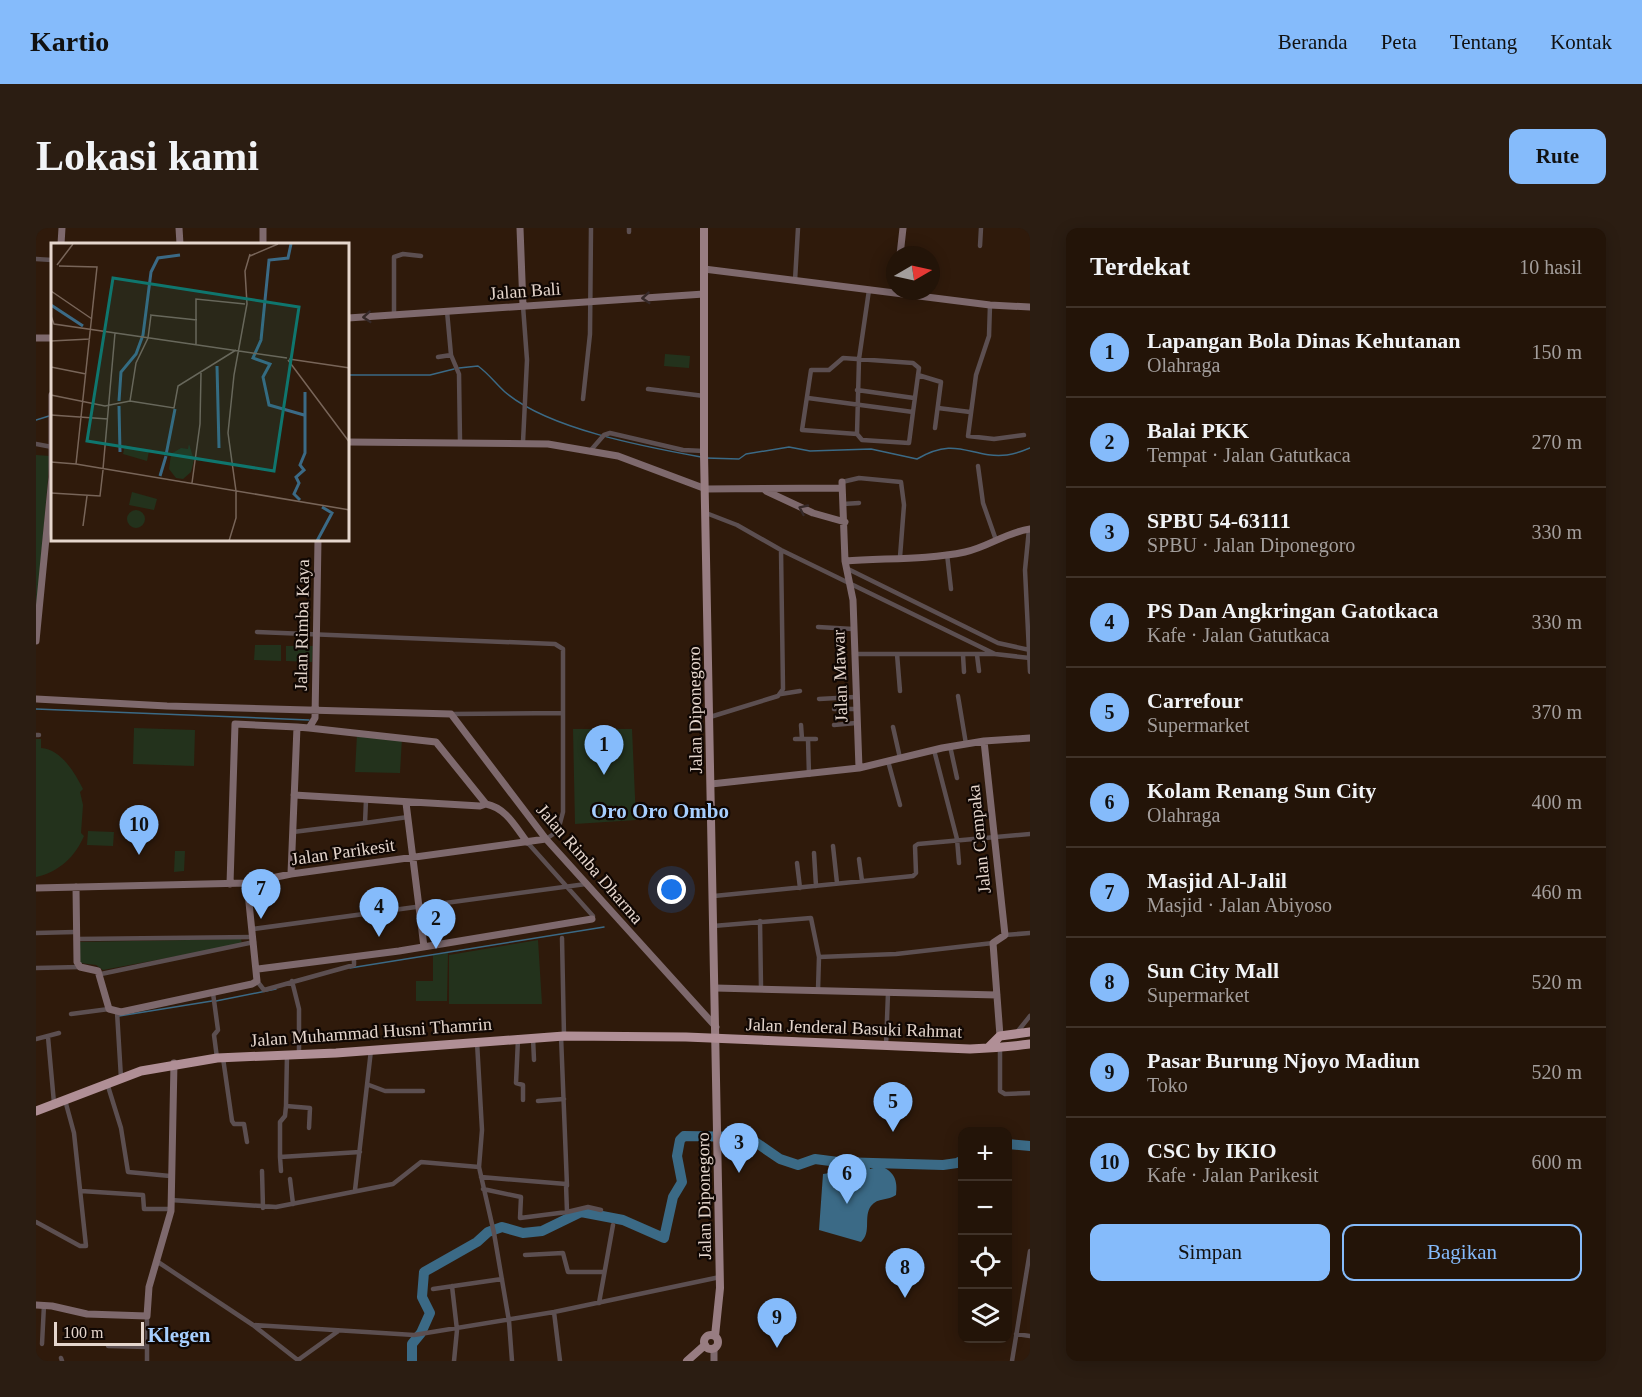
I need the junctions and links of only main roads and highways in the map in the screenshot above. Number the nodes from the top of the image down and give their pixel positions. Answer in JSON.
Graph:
{"nodes":[{"id":1,"x":704,"y":228,"type":"edge"},
{"id":2,"x":1030,"y":1032,"type":"edge"},
{"id":3,"x":717,"y":1038,"type":"junction"},
{"id":4,"x":1030,"y":1044,"type":"edge"},
{"id":5,"x":989,"y":1047,"type":"junction"},
{"id":6,"x":36,"y":1111,"type":"edge"},
{"id":7,"x":715,"y":1336,"type":"junction"},
{"id":8,"x":705,"y":1344,"type":"junction"},
{"id":9,"x":687,"y":1361,"type":"edge"}],
"edges":[{"from":1,"to":3,"type":"main road","name":"Jalan Diponegoro"},
{"from":2,"to":5,"type":"highway"},
{"from":3,"to":5,"type":"highway","name":"Jalan Jenderal Basuki Rahmat"},
{"from":3,"to":6,"type":"highway","name":"Jalan Muhammad Husni Thamrin"},
{"from":3,"to":7,"type":"main road","name":"Jalan Diponegoro"},
{"from":4,"to":5,"type":"highway","name":"Jalan Jenderal Basuki Rahmat"},
{"from":7,"to":8,"type":"main road"},
{"from":7,"to":8,"type":"main road","name":"Jalan Diponegoro"},
{"from":8,"to":9,"type":"main road"}]}
